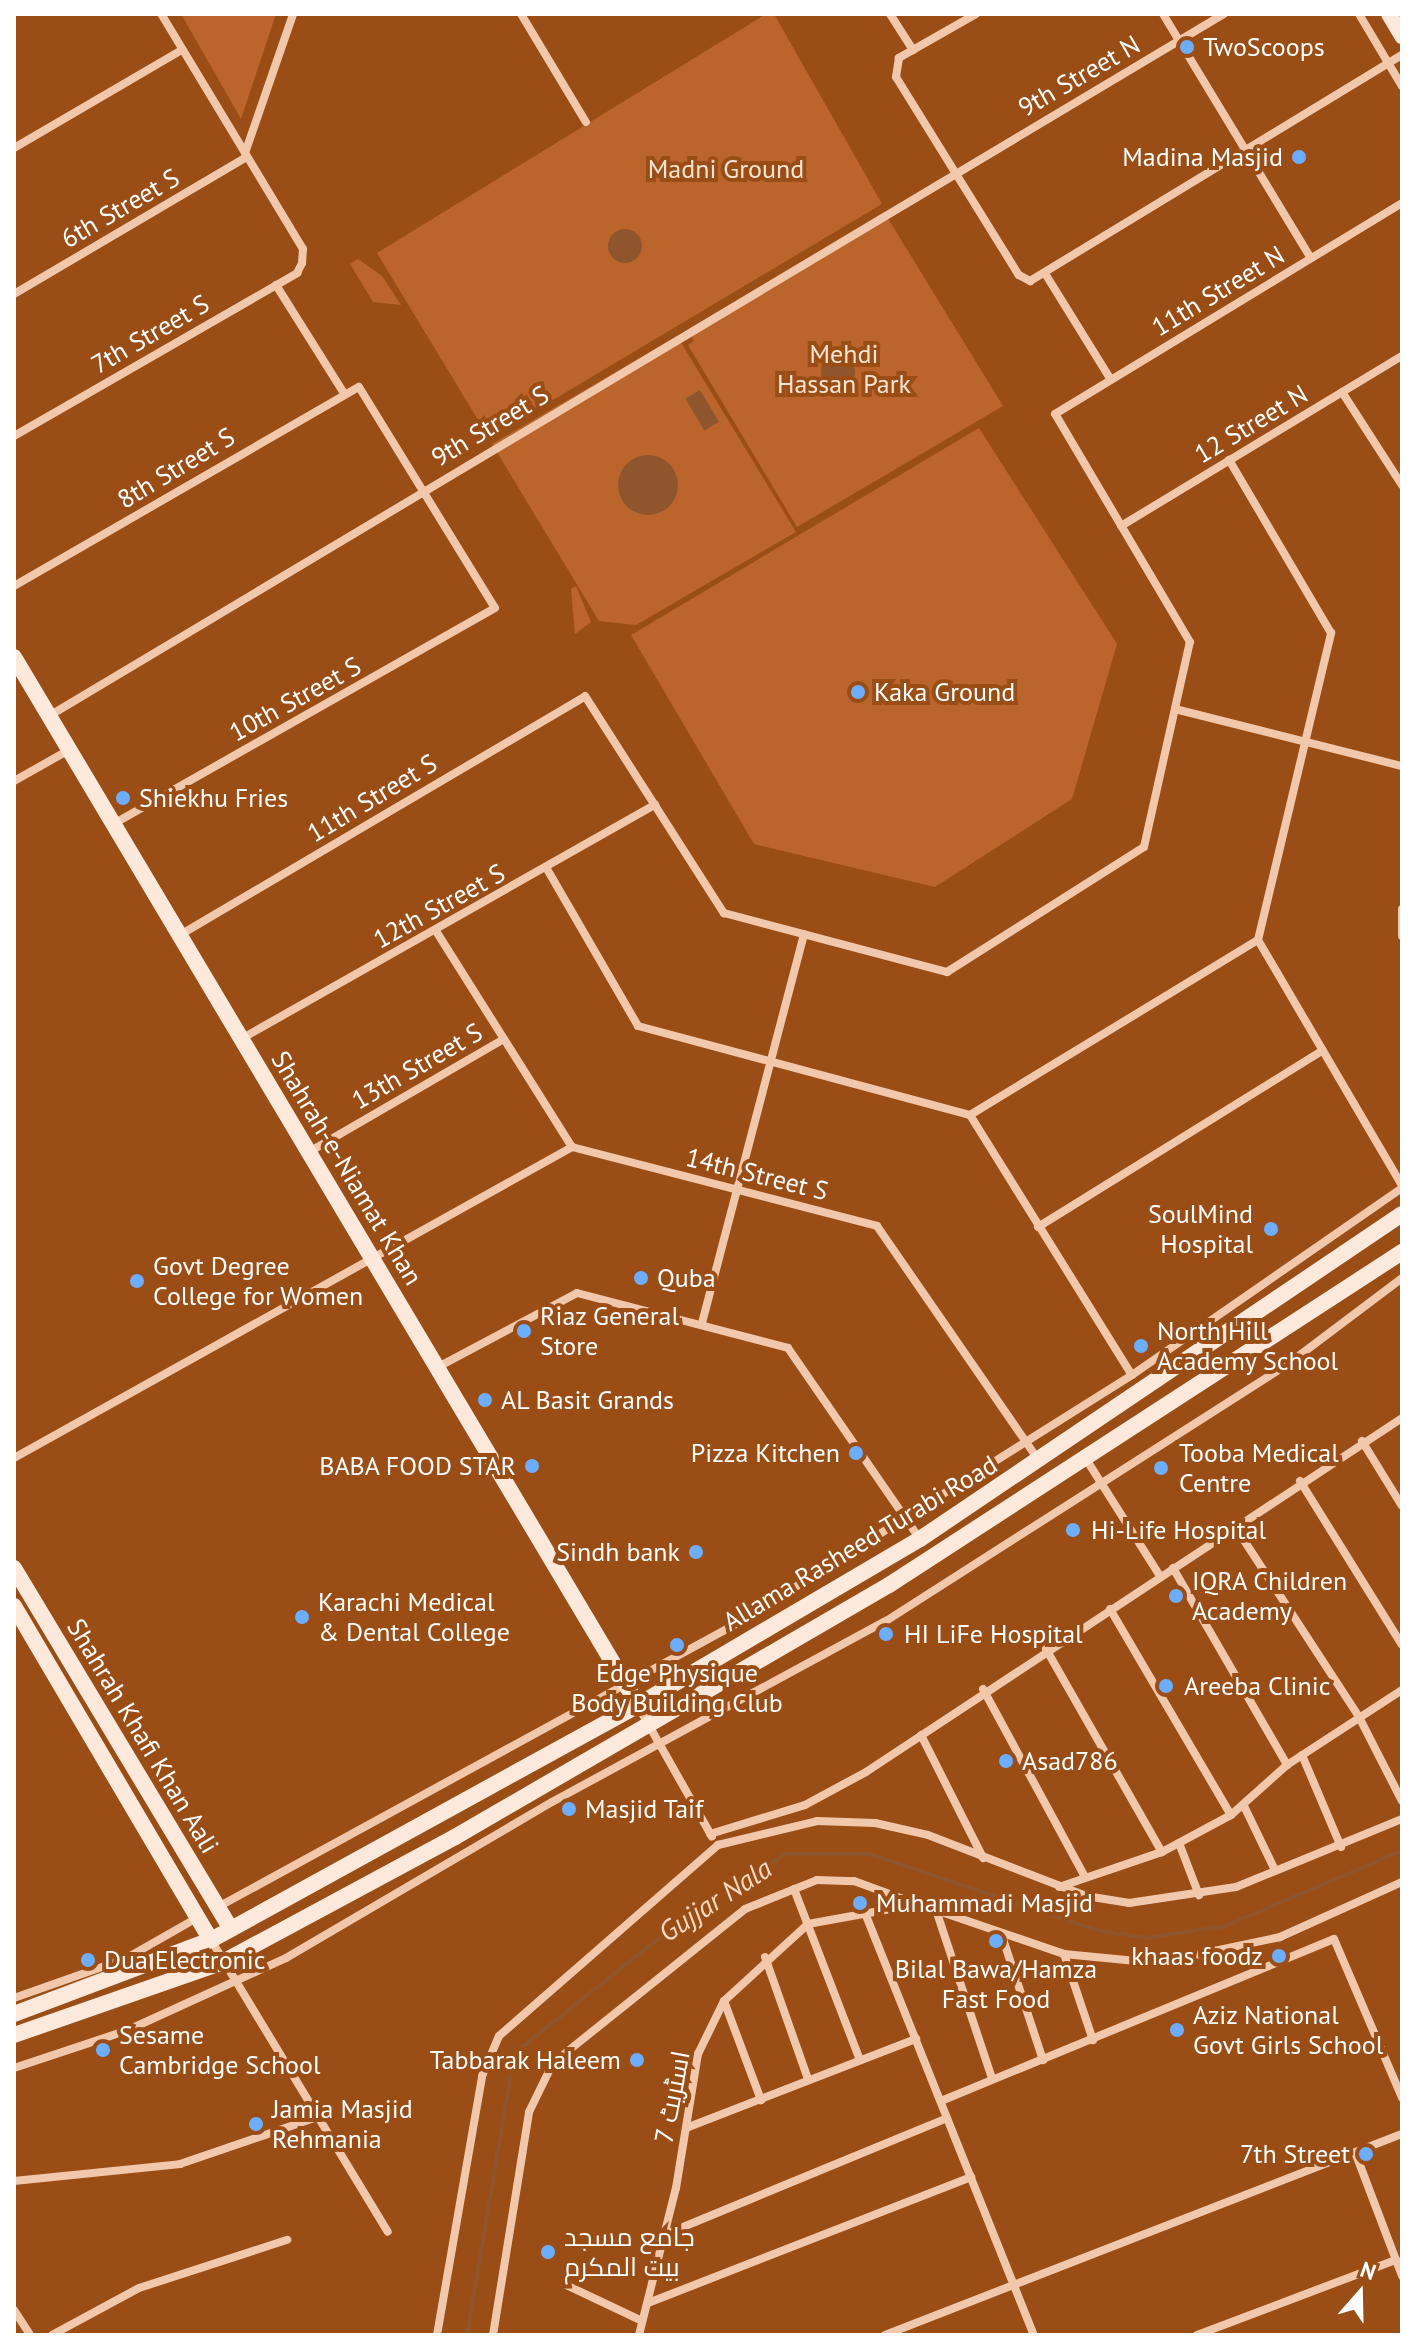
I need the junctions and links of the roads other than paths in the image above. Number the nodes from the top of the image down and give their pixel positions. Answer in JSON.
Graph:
{"nodes":[{"id":1,"x":161,"y":14,"type":"edge"},
{"id":2,"x":293,"y":14,"type":"edge"},
{"id":3,"x":521,"y":14,"type":"edge"},
{"id":4,"x":890,"y":14,"type":"edge"},
{"id":5,"x":976,"y":14,"type":"edge"},
{"id":6,"x":1163,"y":14,"type":"edge"},
{"id":7,"x":1224,"y":14,"type":"edge"},
{"id":8,"x":1359,"y":14,"type":"edge"},
{"id":9,"x":1389,"y":14,"type":"edge"},
{"id":10,"x":1402,"y":36,"type":"edge"},
{"id":11,"x":1179,"y":42,"type":"junction"},
{"id":12,"x":182,"y":50,"type":"junction"},
{"id":13,"x":913,"y":50,"type":"junction"},
{"id":14,"x":1402,"y":55,"type":"edge"},
{"id":15,"x":1390,"y":64,"type":"junction"},
{"id":16,"x":1402,"y":86,"type":"edge"},
{"id":17,"x":586,"y":122,"type":"dead end"},
{"id":18,"x":14,"y":148,"type":"edge"},
{"id":19,"x":1246,"y":152,"type":"junction"},
{"id":20,"x":246,"y":155,"type":"junction"},
{"id":21,"x":952,"y":171,"type":"junction"},
{"id":22,"x":1402,"y":203,"type":"edge"},
{"id":23,"x":1311,"y":258,"type":"junction"},
{"id":24,"x":1046,"y":275,"type":"junction"},
{"id":25,"x":276,"y":285,"type":"junction"},
{"id":26,"x":14,"y":294,"type":"edge"},
{"id":27,"x":1402,"y":356,"type":"edge"},
{"id":28,"x":1111,"y":380,"type":"junction"},
{"id":29,"x":343,"y":392,"type":"junction"},
{"id":30,"x":1342,"y":392,"type":"junction"},
{"id":31,"x":14,"y":436,"type":"edge"},
{"id":32,"x":1229,"y":460,"type":"junction"},
{"id":33,"x":1402,"y":485,"type":"edge"},
{"id":34,"x":427,"y":487,"type":"junction"},
{"id":35,"x":1121,"y":526,"type":"junction"},
{"id":36,"x":14,"y":586,"type":"edge"},
{"id":37,"x":14,"y":657,"type":"edge"},
{"id":38,"x":1175,"y":709,"type":"junction"},
{"id":39,"x":49,"y":716,"type":"junction"},
{"id":40,"x":1305,"y":743,"type":"junction"},
{"id":41,"x":70,"y":750,"type":"junction"},
{"id":42,"x":1402,"y":766,"type":"edge"},
{"id":43,"x":14,"y":781,"type":"edge"},
{"id":44,"x":655,"y":805,"type":"junction"},
{"id":45,"x":113,"y":824,"type":"junction"},
{"id":46,"x":547,"y":869,"type":"junction"},
{"id":47,"x":1402,"y":909,"type":"edge"},
{"id":48,"x":436,"y":931,"type":"junction"},
{"id":49,"x":804,"y":934,"type":"junction"},
{"id":50,"x":180,"y":935,"type":"junction"},
{"id":51,"x":1402,"y":936,"type":"edge"},
{"id":52,"x":1258,"y":940,"type":"junction"},
{"id":53,"x":241,"y":1039,"type":"junction"},
{"id":54,"x":504,"y":1039,"type":"junction"},
{"id":55,"x":1323,"y":1050,"type":"junction"},
{"id":56,"x":770,"y":1061,"type":"junction"},
{"id":57,"x":970,"y":1115,"type":"junction"},
{"id":58,"x":572,"y":1147,"type":"junction"},
{"id":59,"x":309,"y":1152,"type":"junction"},
{"id":60,"x":1402,"y":1187,"type":"edge"},
{"id":61,"x":737,"y":1190,"type":"junction"},
{"id":62,"x":1402,"y":1214,"type":"edge"},
{"id":63,"x":1038,"y":1227,"type":"junction"},
{"id":64,"x":1402,"y":1252,"type":"edge"},
{"id":65,"x":371,"y":1255,"type":"junction"},
{"id":66,"x":1402,"y":1278,"type":"edge"},
{"id":67,"x":702,"y":1323,"type":"junction"},
{"id":68,"x":438,"y":1367,"type":"junction"},
{"id":69,"x":1132,"y":1375,"type":"junction"},
{"id":70,"x":1402,"y":1418,"type":"edge"},
{"id":71,"x":1362,"y":1441,"type":"junction"},
{"id":72,"x":1025,"y":1443,"type":"junction"},
{"id":73,"x":14,"y":1458,"type":"edge"},
{"id":74,"x":1086,"y":1459,"type":"junction"},
{"id":75,"x":1039,"y":1462,"type":"junction"},
{"id":76,"x":1300,"y":1481,"type":"junction"},
{"id":77,"x":1102,"y":1485,"type":"junction"},
{"id":78,"x":1402,"y":1506,"type":"edge"},
{"id":79,"x":907,"y":1519,"type":"junction"},
{"id":80,"x":1234,"y":1525,"type":"junction"},
{"id":81,"x":920,"y":1539,"type":"junction"},
{"id":82,"x":14,"y":1568,"type":"edge"},
{"id":83,"x":1173,"y":1568,"type":"junction"},
{"id":84,"x":1160,"y":1576,"type":"junction"},
{"id":85,"x":1110,"y":1609,"type":"junction"},
{"id":86,"x":17,"y":1616,"type":"edge"},
{"id":87,"x":1402,"y":1645,"type":"edge"},
{"id":88,"x":1046,"y":1649,"type":"junction"},
{"id":89,"x":627,"y":1687,"type":"junction"},
{"id":90,"x":983,"y":1689,"type":"junction"},
{"id":91,"x":1402,"y":1690,"type":"edge"},
{"id":92,"x":638,"y":1705,"type":"junction"},
{"id":93,"x":1359,"y":1717,"type":"junction"},
{"id":94,"x":649,"y":1726,"type":"junction"},
{"id":95,"x":921,"y":1735,"type":"junction"},
{"id":96,"x":660,"y":1746,"type":"junction"},
{"id":97,"x":1302,"y":1755,"type":"junction"},
{"id":98,"x":1287,"y":1765,"type":"junction"},
{"id":99,"x":1402,"y":1801,"type":"edge"},
{"id":100,"x":1244,"y":1806,"type":"junction"},
{"id":101,"x":763,"y":1815,"type":"junction"},
{"id":102,"x":1231,"y":1815,"type":"junction"},
{"id":103,"x":1402,"y":1819,"type":"edge"},
{"id":104,"x":769,"y":1830,"type":"junction"},
{"id":105,"x":710,"y":1834,"type":"junction"},
{"id":106,"x":1179,"y":1843,"type":"junction"},
{"id":107,"x":718,"y":1845,"type":"junction"},
{"id":108,"x":1341,"y":1847,"type":"junction"},
{"id":109,"x":1162,"y":1852,"type":"junction"},
{"id":110,"x":983,"y":1858,"type":"junction"},
{"id":111,"x":1275,"y":1870,"type":"junction"},
{"id":112,"x":1084,"y":1875,"type":"junction"},
{"id":113,"x":1402,"y":1882,"type":"edge"},
{"id":114,"x":1059,"y":1887,"type":"junction"},
{"id":115,"x":794,"y":1889,"type":"junction"},
{"id":116,"x":1199,"y":1895,"type":"junction"},
{"id":117,"x":918,"y":1904,"type":"junction"},
{"id":118,"x":218,"y":1907,"type":"junction"},
{"id":119,"x":937,"y":1913,"type":"junction"},
{"id":120,"x":197,"y":1918,"type":"junction"},
{"id":121,"x":867,"y":1918,"type":"junction"},
{"id":122,"x":808,"y":1924,"type":"junction"},
{"id":123,"x":231,"y":1929,"type":"junction"},
{"id":124,"x":1001,"y":1933,"type":"junction"},
{"id":125,"x":211,"y":1940,"type":"junction"},
{"id":126,"x":1064,"y":1954,"type":"junction"},
{"id":127,"x":765,"y":1957,"type":"junction"},
{"id":128,"x":221,"y":1963,"type":"junction"},
{"id":129,"x":230,"y":1981,"type":"junction"},
{"id":130,"x":14,"y":1998,"type":"edge"},
{"id":131,"x":724,"y":2001,"type":"junction"},
{"id":132,"x":14,"y":2014,"type":"edge"},
{"id":133,"x":14,"y":2035,"type":"edge"},
{"id":134,"x":916,"y":2039,"type":"junction"},
{"id":135,"x":1093,"y":2040,"type":"junction"},
{"id":136,"x":860,"y":2060,"type":"junction"},
{"id":137,"x":1043,"y":2060,"type":"junction"},
{"id":138,"x":14,"y":2068,"type":"edge"},
{"id":139,"x":992,"y":2078,"type":"junction"},
{"id":140,"x":808,"y":2079,"type":"junction"},
{"id":141,"x":1402,"y":2098,"type":"edge"},
{"id":142,"x":761,"y":2100,"type":"junction"},
{"id":143,"x":941,"y":2101,"type":"junction"},
{"id":144,"x":314,"y":2118,"type":"junction"},
{"id":145,"x":947,"y":2118,"type":"junction"},
{"id":146,"x":686,"y":2128,"type":"junction"},
{"id":147,"x":1402,"y":2134,"type":"edge"},
{"id":148,"x":1355,"y":2152,"type":"junction"},
{"id":149,"x":971,"y":2177,"type":"junction"},
{"id":150,"x":14,"y":2181,"type":"edge"},
{"id":151,"x":388,"y":2232,"type":"dead end"},
{"id":152,"x":666,"y":2234,"type":"junction"},
{"id":153,"x":287,"y":2240,"type":"dead end"},
{"id":154,"x":1396,"y":2260,"type":"junction"},
{"id":155,"x":1402,"y":2276,"type":"edge"},
{"id":156,"x":1015,"y":2284,"type":"junction"},
{"id":157,"x":566,"y":2285,"type":"dead end"},
{"id":158,"x":648,"y":2303,"type":"junction"},
{"id":159,"x":14,"y":2310,"type":"edge"},
{"id":160,"x":642,"y":2321,"type":"junction"},
{"id":161,"x":30,"y":2335,"type":"edge"},
{"id":162,"x":52,"y":2335,"type":"edge"},
{"id":163,"x":437,"y":2335,"type":"edge"},
{"id":164,"x":493,"y":2335,"type":"edge"},
{"id":165,"x":639,"y":2335,"type":"edge"},
{"id":166,"x":885,"y":2335,"type":"edge"},
{"id":167,"x":1034,"y":2335,"type":"edge"},
{"id":168,"x":1197,"y":2335,"type":"edge"}],
"edges":[{"from":1,"to":12,"type":"street"},
{"from":2,"to":20,"type":"street"},
{"from":3,"to":17,"type":"street"},
{"from":4,"to":13,"type":"street"},
{"from":5,"to":13,"type":"street"},
{"from":6,"to":11,"type":"street"},
{"from":7,"to":11,"type":"street","name":"9th Street N"},
{"from":8,"to":15,"type":"street"},
{"from":9,"to":10,"type":"main road"},
{"from":11,"to":19,"type":"street"},
{"from":11,"to":21,"type":"street","name":"9th Street N"},
{"from":12,"to":18,"type":"street"},
{"from":12,"to":20,"type":"street"},
{"from":13,"to":21,"type":"street"},
{"from":14,"to":15,"type":"street"},
{"from":15,"to":16,"type":"street"},
{"from":15,"to":19,"type":"street"},
{"from":19,"to":23,"type":"street"},
{"from":19,"to":24,"type":"street"},
{"from":20,"to":25,"type":"street","name":"7th Street S"},
{"from":20,"to":26,"type":"street","name":"6th Street S"},
{"from":21,"to":24,"type":"street"},
{"from":21,"to":34,"type":"street","name":"9th Street S"},
{"from":22,"to":23,"type":"street","name":"11th Street N"},
{"from":23,"to":28,"type":"street","name":"11th Street N"},
{"from":24,"to":28,"type":"street"},
{"from":25,"to":29,"type":"street"},
{"from":25,"to":31,"type":"street","name":"7th Street S"},
{"from":27,"to":30,"type":"street","name":"12 Street N"},
{"from":28,"to":35,"type":"street","name":"11th Street N"},
{"from":29,"to":34,"type":"street","name":"8th Street S"},
{"from":29,"to":36,"type":"street","name":"8th Street S"},
{"from":30,"to":32,"type":"street","name":"12 Street N"},
{"from":30,"to":33,"type":"street"},
{"from":32,"to":35,"type":"street","name":"12 Street N"},
{"from":32,"to":40,"type":"street"},
{"from":34,"to":39,"type":"street","name":"9th Street S"},
{"from":34,"to":45,"type":"street","name":"10th Street S"},
{"from":35,"to":38,"type":"street"},
{"from":37,"to":39,"type":"main road","name":"Shahrah-e-Niamat Khan"},
{"from":38,"to":40,"type":"street"},
{"from":38,"to":49,"type":"street"},
{"from":39,"to":41,"type":"main road","name":"Shahrah-e-Niamat Khan"},
{"from":40,"to":42,"type":"street"},
{"from":40,"to":52,"type":"street"},
{"from":41,"to":43,"type":"street"},
{"from":41,"to":45,"type":"main road","name":"Shahrah-e-Niamat Khan"},
{"from":44,"to":46,"type":"street","name":"12th Street S"},
{"from":44,"to":49,"type":"street"},
{"from":44,"to":50,"type":"street","name":"11th Street S"},
{"from":45,"to":50,"type":"main road","name":"Shahrah-e-Niamat Khan"},
{"from":46,"to":48,"type":"street","name":"12th Street S"},
{"from":46,"to":56,"type":"street"},
{"from":47,"to":51,"type":"street"},
{"from":48,"to":53,"type":"street","name":"12th Street S"},
{"from":48,"to":54,"type":"street"},
{"from":49,"to":56,"type":"street"},
{"from":50,"to":53,"type":"main road","name":"Shahrah-e-Niamat Khan"},
{"from":52,"to":55,"type":"street"},
{"from":52,"to":57,"type":"street"},
{"from":53,"to":59,"type":"main road","name":"Shahrah-e-Niamat Khan"},
{"from":54,"to":58,"type":"street"},
{"from":54,"to":59,"type":"street","name":"13th Street S"},
{"from":55,"to":60,"type":"street"},
{"from":55,"to":63,"type":"street"},
{"from":56,"to":57,"type":"street"},
{"from":56,"to":61,"type":"street"},
{"from":57,"to":63,"type":"street"},
{"from":58,"to":61,"type":"street","name":"14th Street S"},
{"from":58,"to":65,"type":"street"},
{"from":59,"to":65,"type":"main road","name":"Shahrah-e-Niamat Khan"},
{"from":60,"to":69,"type":"street"},
{"from":61,"to":67,"type":"street"},
{"from":61,"to":72,"type":"street","name":"14th Street S"},
{"from":62,"to":75,"type":"main road","name":"Allama Rasheed Turabi Road"},
{"from":63,"to":69,"type":"street"},
{"from":64,"to":74,"type":"main road","name":"Allama Rasheed Turabi Road"},
{"from":65,"to":68,"type":"main road","name":"Shahrah-e-Niamat Khan"},
{"from":65,"to":73,"type":"street"},
{"from":66,"to":77,"type":"street"},
{"from":67,"to":68,"type":"street"},
{"from":67,"to":79,"type":"street"},
{"from":68,"to":89,"type":"main road","name":"Shahrah-e-Niamat Khan"},
{"from":69,"to":72,"type":"street"},
{"from":70,"to":71,"type":"street"},
{"from":71,"to":76,"type":"street"},
{"from":71,"to":78,"type":"street"},
{"from":72,"to":75,"type":"street","name":"14th Street S"},
{"from":72,"to":79,"type":"street"},
{"from":74,"to":77,"type":"street"},
{"from":74,"to":94,"type":"main road","name":"Allama Rasheed Turabi Road"},
{"from":75,"to":81,"type":"main road","name":"Allama Rasheed Turabi Road"},
{"from":76,"to":80,"type":"street"},
{"from":76,"to":87,"type":"street"},
{"from":77,"to":84,"type":"street"},
{"from":77,"to":96,"type":"street"},
{"from":79,"to":81,"type":"street"},
{"from":79,"to":89,"type":"street"},
{"from":80,"to":83,"type":"street"},
{"from":80,"to":93,"type":"street"},
{"from":81,"to":92,"type":"main road","name":"Allama Rasheed Turabi Road"},
{"from":82,"to":118,"type":"main road","name":"Shahrah Khafi Khan Aali"},
{"from":83,"to":84,"type":"street"},
{"from":83,"to":98,"type":"street"},
{"from":84,"to":85,"type":"street"},
{"from":85,"to":88,"type":"street"},
{"from":85,"to":102,"type":"street"},
{"from":86,"to":120,"type":"main road","name":"Shahrah Khafi Khan Aali"},
{"from":88,"to":90,"type":"street"},
{"from":88,"to":109,"type":"street"},
{"from":89,"to":92,"type":"main road","name":"Shahrah-e-Niamat Khan"},
{"from":89,"to":118,"type":"street"},
{"from":90,"to":95,"type":"street"},
{"from":90,"to":112,"type":"street"},
{"from":91,"to":93,"type":"street"},
{"from":92,"to":94,"type":"street"},
{"from":92,"to":123,"type":"main road","name":"Allama Rasheed Turabi Road"},
{"from":93,"to":97,"type":"street"},
{"from":93,"to":99,"type":"street"},
{"from":94,"to":96,"type":"street"},
{"from":94,"to":128,"type":"main road","name":"Allama Rasheed Turabi Road"},
{"from":95,"to":101,"type":"street"},
{"from":95,"to":110,"type":"street"},
{"from":96,"to":105,"type":"street"},
{"from":96,"to":129,"type":"street"},
{"from":97,"to":98,"type":"street"},
{"from":97,"to":108,"type":"street"},
{"from":98,"to":100,"type":"street"},
{"from":100,"to":102,"type":"street"},
{"from":100,"to":111,"type":"street"},
{"from":101,"to":104,"type":"street"},
{"from":101,"to":105,"type":"street"},
{"from":102,"to":106,"type":"street"},
{"from":103,"to":108,"type":"street"},
{"from":104,"to":107,"type":"street"},
{"from":104,"to":110,"type":"street"},
{"from":105,"to":107,"type":"street"},
{"from":106,"to":109,"type":"street"},
{"from":106,"to":116,"type":"street"},
{"from":107,"to":163,"type":"street"},
{"from":108,"to":111,"type":"street"},
{"from":109,"to":112,"type":"street"},
{"from":110,"to":114,"type":"street"},
{"from":111,"to":116,"type":"street"},
{"from":112,"to":114,"type":"street"},
{"from":113,"to":126,"type":"street"},
{"from":114,"to":116,"type":"street"},
{"from":115,"to":117,"type":"street"},
{"from":115,"to":122,"type":"street"},
{"from":115,"to":164,"type":"street"},
{"from":117,"to":119,"type":"street"},
{"from":117,"to":121,"type":"street"},
{"from":118,"to":123,"type":"main road","name":"Shahrah Khafi Khan Aali"},
{"from":119,"to":124,"type":"street"},
{"from":119,"to":139,"type":"street"},
{"from":120,"to":125,"type":"main road","name":"Shahrah Khafi Khan Aali"},
{"from":120,"to":130,"type":"street"},
{"from":121,"to":122,"type":"street"},
{"from":121,"to":134,"type":"street"},
{"from":122,"to":127,"type":"street","name":"اسٹریٹ 7"},
{"from":122,"to":136,"type":"street"},
{"from":123,"to":125,"type":"main road","name":"Allama Rasheed Turabi Road"},
{"from":124,"to":126,"type":"street"},
{"from":124,"to":137,"type":"street"},
{"from":125,"to":128,"type":"street"},
{"from":125,"to":132,"type":"main road","name":"Allama Rasheed Turabi Road"},
{"from":126,"to":135,"type":"street"},
{"from":127,"to":131,"type":"street","name":"اسٹریٹ 7"},
{"from":127,"to":140,"type":"street"},
{"from":128,"to":129,"type":"street"},
{"from":128,"to":133,"type":"main road","name":"Allama Rasheed Turabi Road"},
{"from":129,"to":138,"type":"street"},
{"from":129,"to":144,"type":"street"},
{"from":131,"to":142,"type":"street"},
{"from":131,"to":146,"type":"street","name":"اسٹریٹ 7"},
{"from":134,"to":136,"type":"street"},
{"from":134,"to":143,"type":"street"},
{"from":135,"to":137,"type":"street"},
{"from":135,"to":141,"type":"street"},
{"from":136,"to":140,"type":"street"},
{"from":137,"to":139,"type":"street"},
{"from":139,"to":143,"type":"street"},
{"from":140,"to":142,"type":"street"},
{"from":142,"to":146,"type":"street"},
{"from":143,"to":145,"type":"street"},
{"from":144,"to":150,"type":"street"},
{"from":144,"to":151,"type":"street"},
{"from":145,"to":149,"type":"street"},
{"from":145,"to":152,"type":"street"},
{"from":146,"to":152,"type":"street","name":"اسٹریٹ 7"},
{"from":147,"to":148,"type":"street"},
{"from":148,"to":154,"type":"street"},
{"from":148,"to":156,"type":"street"},
{"from":149,"to":156,"type":"street"},
{"from":149,"to":158,"type":"street"},
{"from":152,"to":158,"type":"street","name":"اسٹریٹ 7"},
{"from":153,"to":162,"type":"street"},
{"from":154,"to":155,"type":"street"},
{"from":154,"to":168,"type":"street"},
{"from":156,"to":166,"type":"street"},
{"from":156,"to":167,"type":"street"},
{"from":157,"to":160,"type":"street"},
{"from":158,"to":160,"type":"street","name":"اسٹریٹ 7"},
{"from":159,"to":161,"type":"street"},
{"from":160,"to":165,"type":"street","name":"اسٹریٹ 7"}]}
